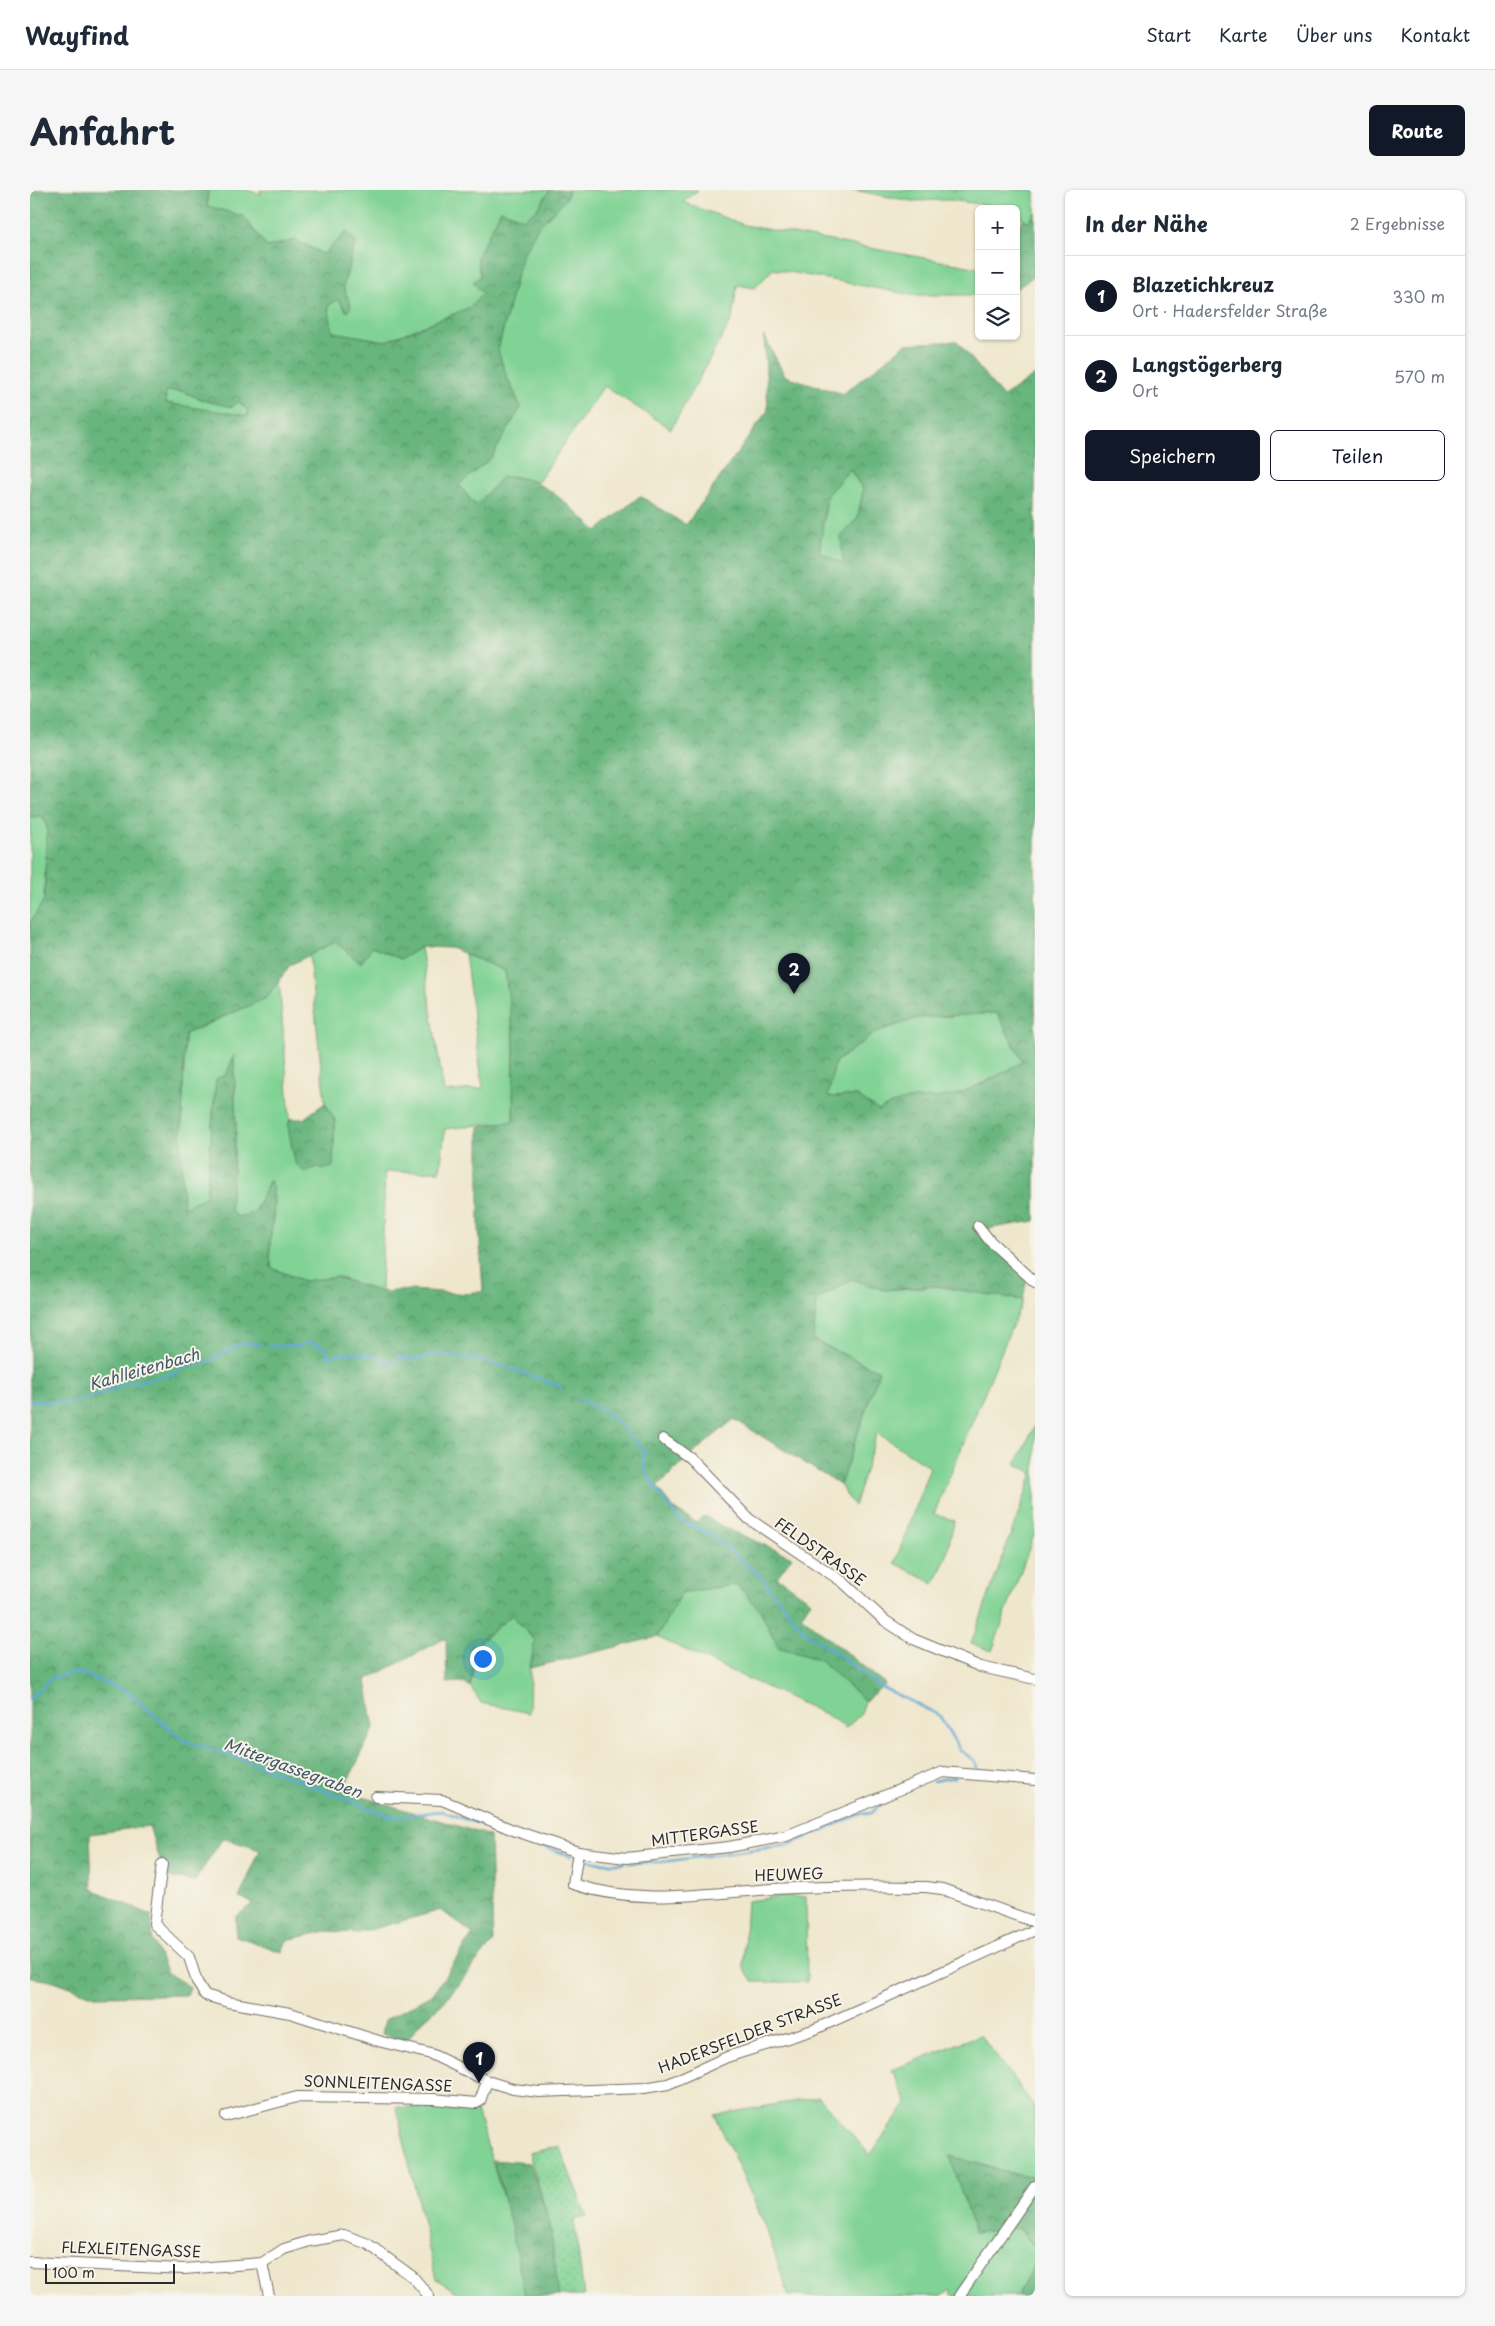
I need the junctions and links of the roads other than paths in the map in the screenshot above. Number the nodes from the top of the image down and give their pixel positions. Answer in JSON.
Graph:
{"nodes":[{"id":1,"x":978,"y":1226,"type":"dead end"},
{"id":2,"x":1035,"y":1282,"type":"edge"},
{"id":3,"x":663,"y":1439,"type":"dead end"},
{"id":4,"x":1035,"y":1679,"type":"edge"},
{"id":5,"x":1035,"y":1780,"type":"edge"},
{"id":6,"x":376,"y":1797,"type":"dead end"},
{"id":7,"x":578,"y":1852,"type":"junction"},
{"id":8,"x":162,"y":1864,"type":"dead end"},
{"id":9,"x":1035,"y":1922,"type":"edge"},
{"id":10,"x":1035,"y":1930,"type":"edge"},
{"id":11,"x":487,"y":2081,"type":"junction"},
{"id":12,"x":226,"y":2116,"type":"dead end"},
{"id":13,"x":1035,"y":2186,"type":"edge"},
{"id":14,"x":30,"y":2262,"type":"edge"},
{"id":15,"x":262,"y":2263,"type":"junction"},
{"id":16,"x":269,"y":2296,"type":"edge"},
{"id":17,"x":429,"y":2296,"type":"edge"},
{"id":18,"x":959,"y":2296,"type":"edge"}],
"edges":[{"from":1,"to":2,"type":"street"},
{"from":3,"to":4,"type":"street","name":"FELDSTRASSE"},
{"from":5,"to":7,"type":"street","name":"MITTERGASSE"},
{"from":6,"to":7,"type":"street","name":"MITTERGASSE"},
{"from":7,"to":9,"type":"street","name":"HEUWEG"},
{"from":8,"to":11,"type":"street","name":"HADERSFELDER STRASSE"},
{"from":10,"to":11,"type":"street","name":"HADERSFELDER STRASSE"},
{"from":11,"to":12,"type":"street","name":"SONNLEITENGASSE"},
{"from":13,"to":18,"type":"street"},
{"from":14,"to":15,"type":"street","name":"FLEXLEITENGASSE"},
{"from":15,"to":16,"type":"street"},
{"from":15,"to":17,"type":"street","name":"FLEXLEITENGASSE"}]}
